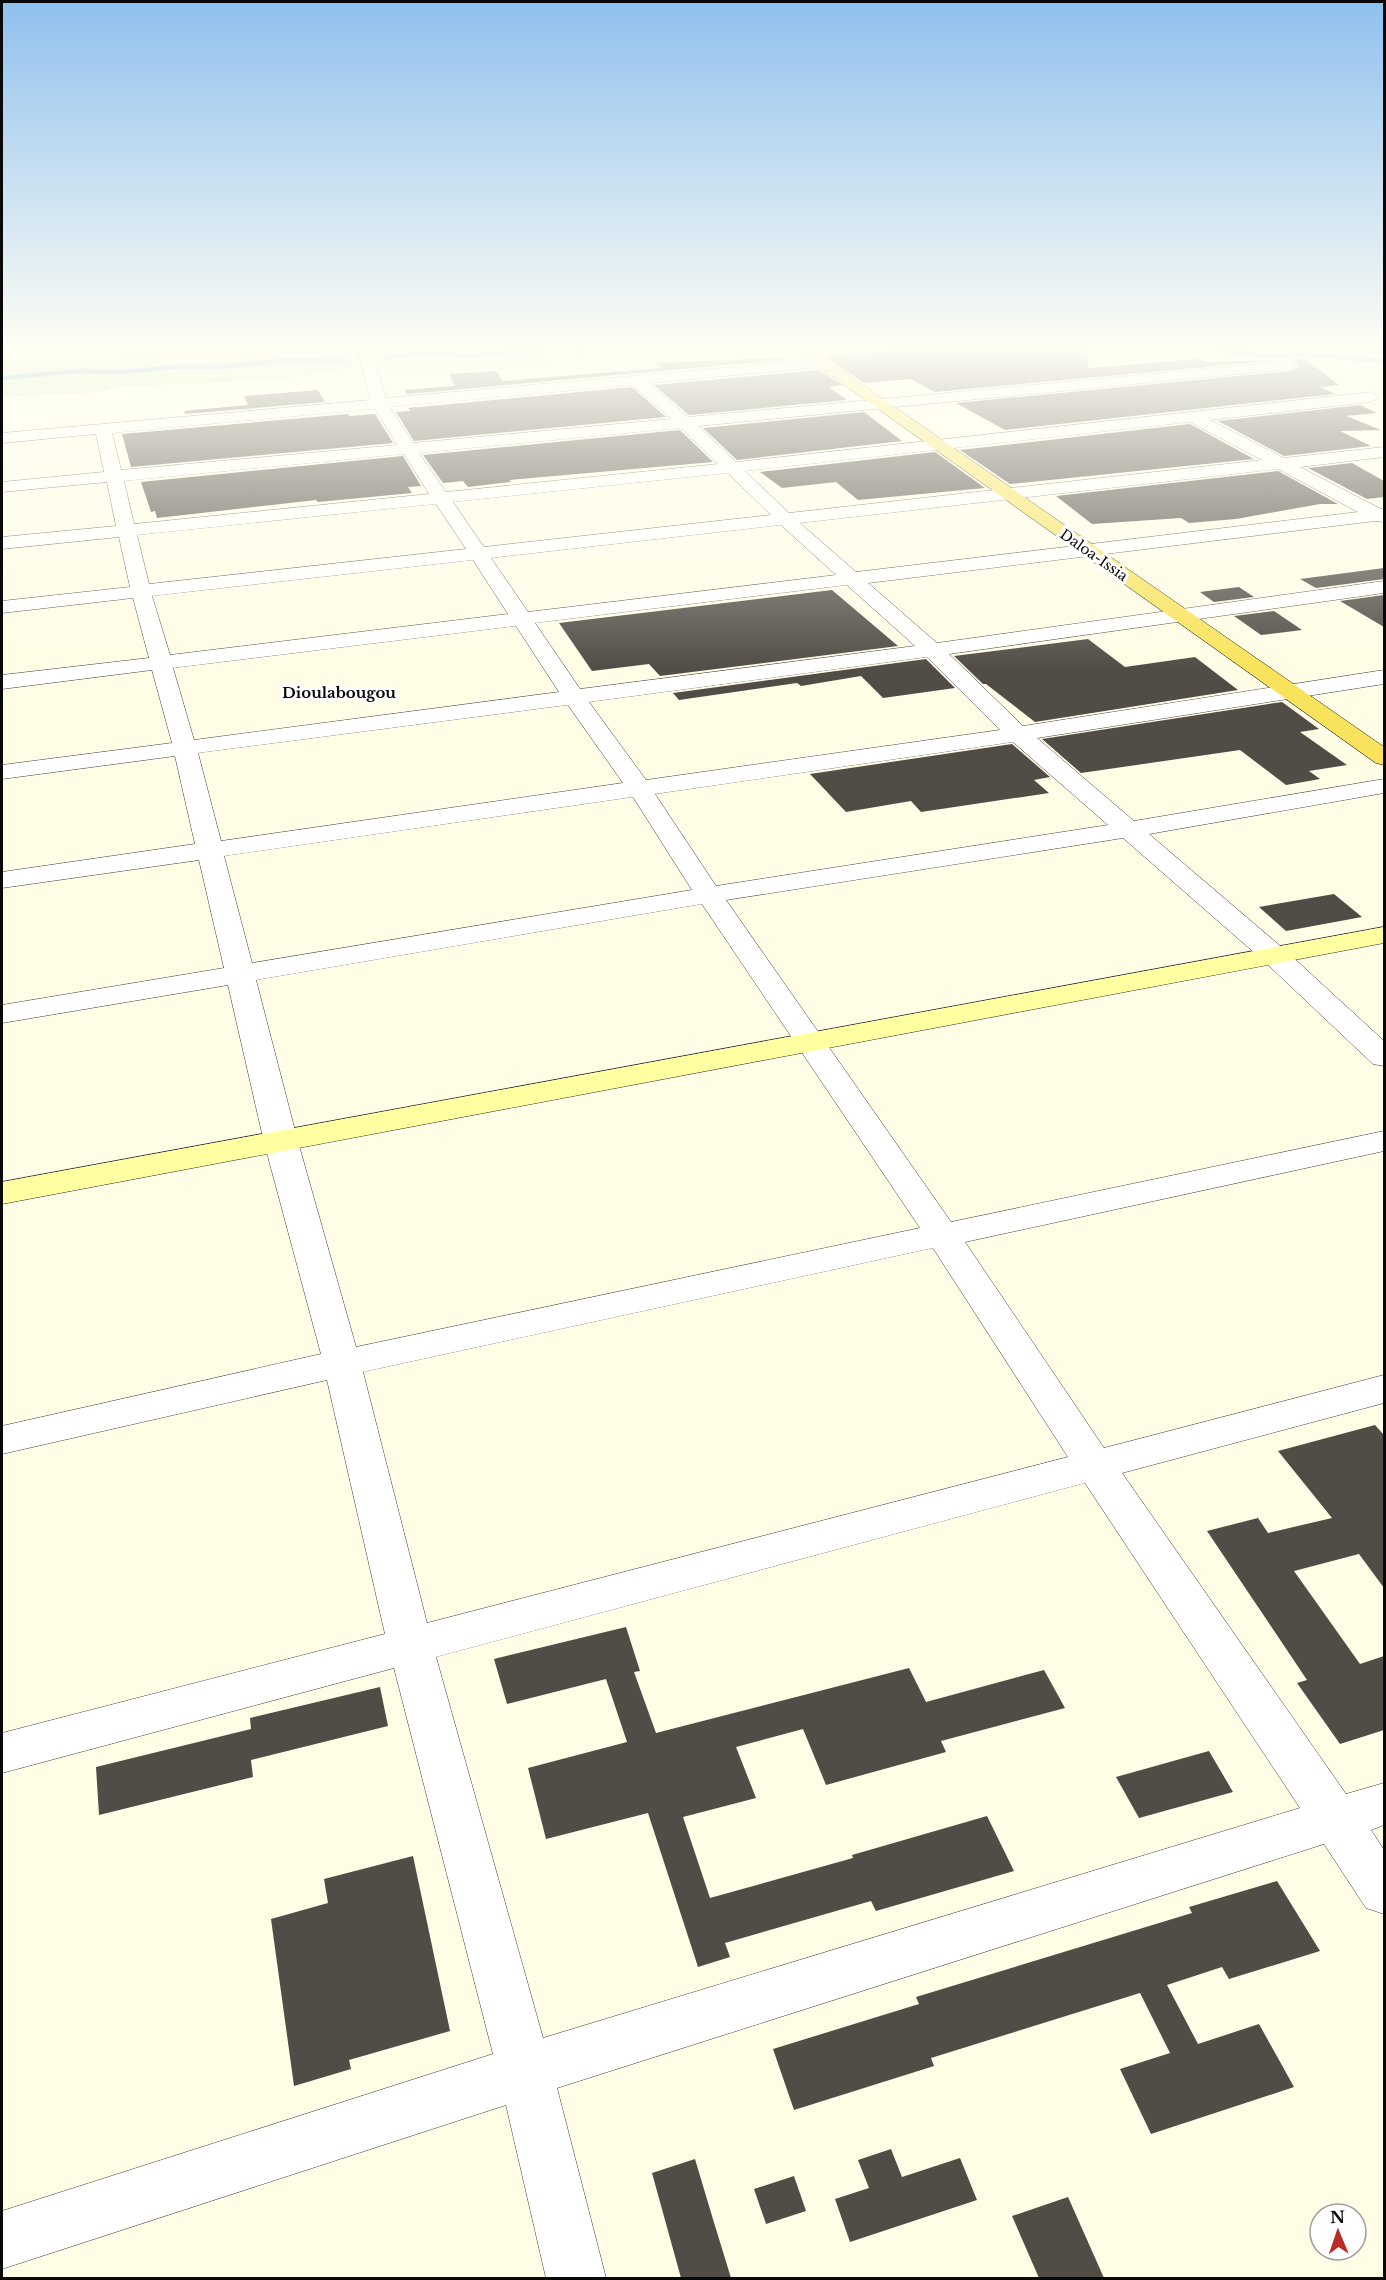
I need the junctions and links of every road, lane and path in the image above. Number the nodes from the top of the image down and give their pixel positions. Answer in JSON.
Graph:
{"nodes":[{"id":1,"x":110,"y":457,"type":"edge"},
{"id":2,"x":313,"y":457,"type":"edge"},
{"id":3,"x":415,"y":457,"type":"edge"},
{"id":4,"x":719,"y":457,"type":"edge"},
{"id":5,"x":826,"y":457,"type":"edge"},
{"id":6,"x":955,"y":457,"type":"edge"},
{"id":7,"x":1271,"y":457,"type":"edge"},
{"id":8,"x":1333,"y":457,"type":"edge"},
{"id":9,"x":1281,"y":463,"type":"junction"},
{"id":10,"x":730,"y":468,"type":"junction"},
{"id":11,"x":114,"y":477,"type":"junction"},
{"id":12,"x":2,"y":488,"type":"edge"},
{"id":13,"x":1008,"y":495,"type":"junction"},
{"id":14,"x":444,"y":498,"type":"junction"},
{"id":15,"x":1382,"y":516,"type":"edge"},
{"id":16,"x":785,"y":519,"type":"junction"},
{"id":17,"x":127,"y":530,"type":"junction"},
{"id":18,"x":2,"y":543,"type":"edge"},
{"id":19,"x":1085,"y":549,"type":"junction"},
{"id":20,"x":480,"y":554,"type":"junction"},
{"id":21,"x":851,"y":579,"type":"junction"},
{"id":22,"x":1384,"y":587,"type":"edge"},
{"id":23,"x":141,"y":592,"type":"junction"},
{"id":24,"x":2,"y":607,"type":"edge"},
{"id":25,"x":1180,"y":615,"type":"junction"},
{"id":26,"x":524,"y":619,"type":"junction"},
{"id":27,"x":932,"y":650,"type":"junction"},
{"id":28,"x":160,"y":662,"type":"junction"},
{"id":29,"x":1384,"y":676,"type":"edge"},
{"id":30,"x":2,"y":682,"type":"edge"},
{"id":31,"x":1290,"y":691,"type":"junction"},
{"id":32,"x":574,"y":697,"type":"junction"},
{"id":33,"x":1018,"y":735,"type":"junction"},
{"id":34,"x":185,"y":748,"type":"junction"},
{"id":35,"x":1384,"y":758,"type":"edge"},
{"id":36,"x":2,"y":772,"type":"edge"},
{"id":37,"x":1384,"y":786,"type":"edge"},
{"id":38,"x":640,"y":789,"type":"junction"},
{"id":39,"x":1126,"y":830,"type":"junction"},
{"id":40,"x":210,"y":851,"type":"junction"},
{"id":41,"x":2,"y":880,"type":"edge"},
{"id":42,"x":709,"y":895,"type":"junction"},
{"id":43,"x":1384,"y":934,"type":"edge"},
{"id":44,"x":1275,"y":956,"type":"junction"},
{"id":45,"x":240,"y":975,"type":"junction"},
{"id":46,"x":2,"y":1014,"type":"edge"},
{"id":47,"x":808,"y":1041,"type":"junction"},
{"id":48,"x":1384,"y":1057,"type":"edge"},
{"id":49,"x":281,"y":1142,"type":"junction"},
{"id":50,"x":1384,"y":1142,"type":"edge"},
{"id":51,"x":2,"y":1194,"type":"edge"},
{"id":52,"x":944,"y":1236,"type":"junction"},
{"id":53,"x":342,"y":1363,"type":"junction"},
{"id":54,"x":1384,"y":1389,"type":"edge"},
{"id":55,"x":2,"y":1440,"type":"edge"},
{"id":56,"x":1094,"y":1466,"type":"junction"},
{"id":57,"x":410,"y":1644,"type":"junction"},
{"id":58,"x":2,"y":1753,"type":"edge"},
{"id":59,"x":1361,"y":1812,"type":"edge"},
{"id":60,"x":1384,"y":1891,"type":"edge"},
{"id":61,"x":525,"y":2071,"type":"junction"},
{"id":62,"x":2,"y":2240,"type":"edge"},
{"id":63,"x":576,"y":2278,"type":"edge"}],
"edges":[{"from":1,"to":11,"type":"street"},
{"from":2,"to":11,"type":"street"},
{"from":3,"to":14,"type":"street"},
{"from":4,"to":10,"type":"street"},
{"from":5,"to":10,"type":"street"},
{"from":6,"to":13,"type":"main road","name":"Daloa-Issia"},
{"from":7,"to":9,"type":"street"},
{"from":8,"to":9,"type":"street"},
{"from":9,"to":13,"type":"street"},
{"from":9,"to":15,"type":"street"},
{"from":10,"to":14,"type":"street"},
{"from":10,"to":16,"type":"street"},
{"from":11,"to":12,"type":"street"},
{"from":11,"to":17,"type":"street"},
{"from":13,"to":16,"type":"street"},
{"from":13,"to":19,"type":"main road","name":"Daloa-Issia"},
{"from":14,"to":17,"type":"street"},
{"from":14,"to":20,"type":"street"},
{"from":15,"to":19,"type":"street"},
{"from":16,"to":20,"type":"street"},
{"from":16,"to":21,"type":"street"},
{"from":17,"to":18,"type":"street"},
{"from":17,"to":23,"type":"street"},
{"from":19,"to":21,"type":"street"},
{"from":19,"to":25,"type":"main road","name":"Daloa-Issia"},
{"from":20,"to":23,"type":"street"},
{"from":20,"to":26,"type":"street"},
{"from":21,"to":26,"type":"street"},
{"from":21,"to":27,"type":"street"},
{"from":22,"to":25,"type":"street"},
{"from":23,"to":24,"type":"street"},
{"from":23,"to":28,"type":"street"},
{"from":25,"to":27,"type":"street"},
{"from":25,"to":31,"type":"main road","name":"Daloa-Issia"},
{"from":26,"to":28,"type":"street"},
{"from":26,"to":32,"type":"street"},
{"from":27,"to":32,"type":"street"},
{"from":27,"to":33,"type":"street"},
{"from":28,"to":30,"type":"street"},
{"from":28,"to":34,"type":"street"},
{"from":29,"to":31,"type":"street"},
{"from":31,"to":33,"type":"street"},
{"from":31,"to":35,"type":"main road","name":"Daloa-Issia"},
{"from":32,"to":34,"type":"street"},
{"from":32,"to":38,"type":"street"},
{"from":33,"to":38,"type":"street"},
{"from":33,"to":39,"type":"street"},
{"from":34,"to":36,"type":"street"},
{"from":34,"to":40,"type":"street"},
{"from":37,"to":39,"type":"street"},
{"from":38,"to":40,"type":"street"},
{"from":38,"to":42,"type":"street"},
{"from":39,"to":42,"type":"street"},
{"from":39,"to":44,"type":"street"},
{"from":40,"to":41,"type":"street"},
{"from":40,"to":45,"type":"street"},
{"from":42,"to":45,"type":"street"},
{"from":42,"to":47,"type":"street"},
{"from":43,"to":44,"type":"street"},
{"from":44,"to":47,"type":"street"},
{"from":44,"to":48,"type":"street"},
{"from":45,"to":46,"type":"street"},
{"from":45,"to":49,"type":"street"},
{"from":47,"to":49,"type":"street"},
{"from":47,"to":52,"type":"street"},
{"from":49,"to":51,"type":"street"},
{"from":49,"to":53,"type":"street"},
{"from":50,"to":52,"type":"street"},
{"from":52,"to":53,"type":"street"},
{"from":52,"to":56,"type":"street"},
{"from":53,"to":55,"type":"street"},
{"from":53,"to":57,"type":"street"},
{"from":54,"to":56,"type":"street"},
{"from":56,"to":57,"type":"street"},
{"from":56,"to":59,"type":"street"},
{"from":57,"to":58,"type":"street"},
{"from":57,"to":61,"type":"street"},
{"from":59,"to":60,"type":"street"},
{"from":59,"to":61,"type":"street"},
{"from":61,"to":62,"type":"street"},
{"from":61,"to":63,"type":"street"}]}
